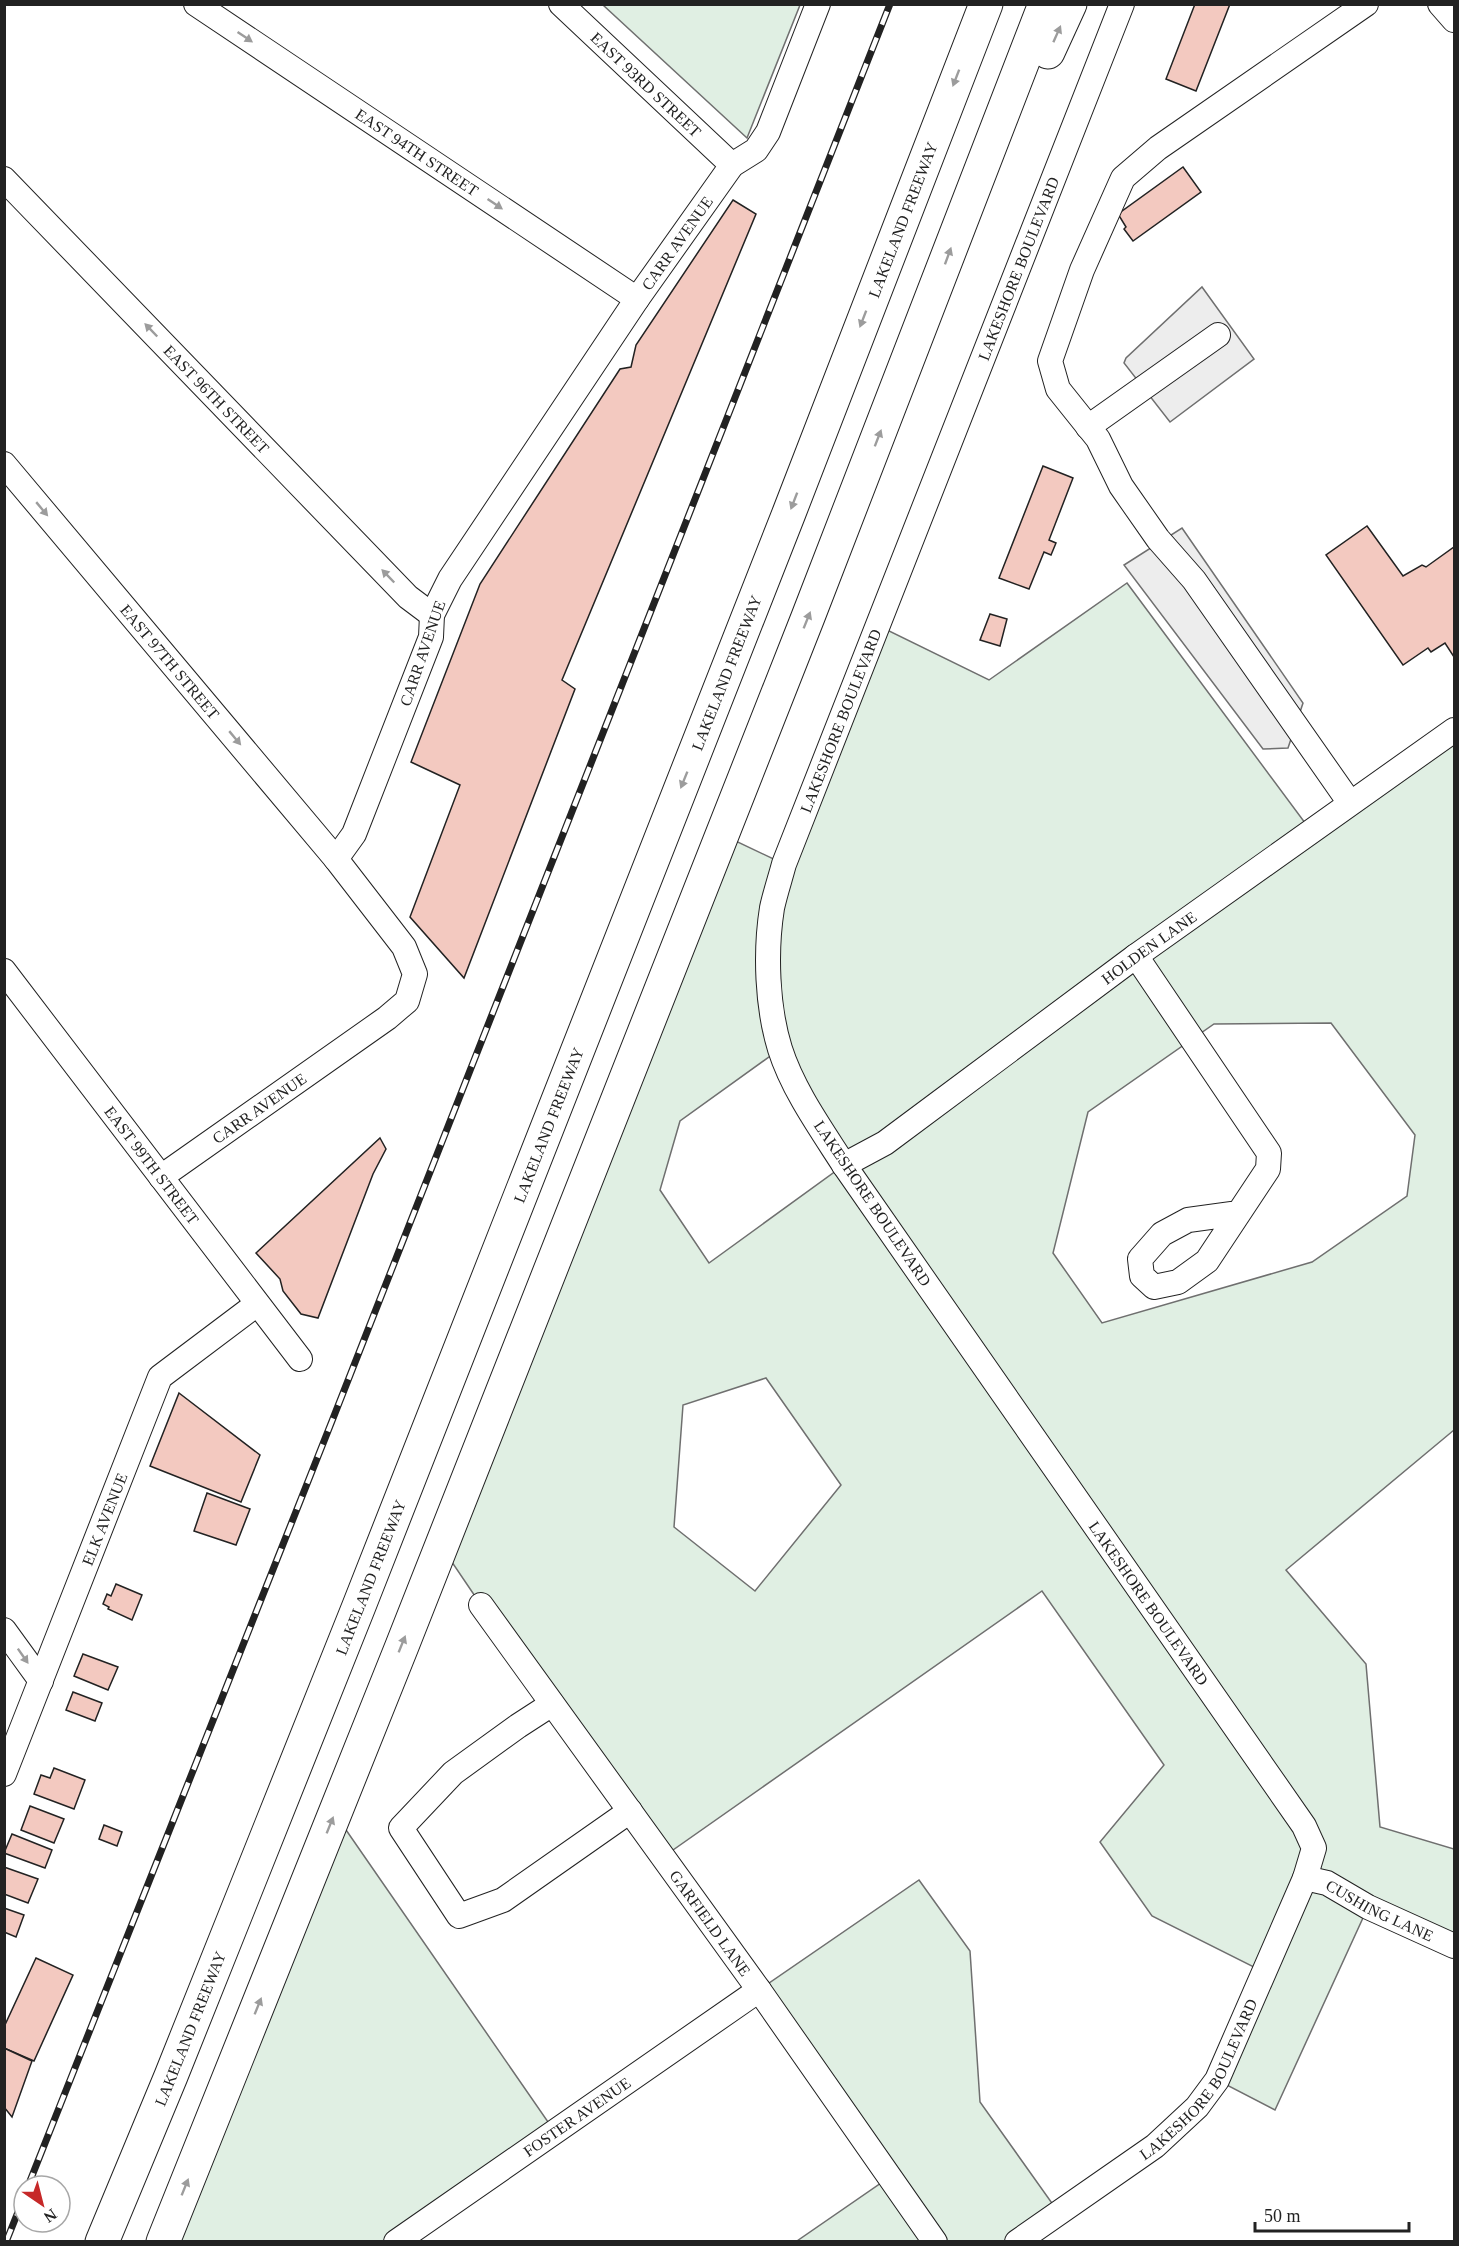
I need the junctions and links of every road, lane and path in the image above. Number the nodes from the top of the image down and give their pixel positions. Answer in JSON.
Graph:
{"nodes":[{"id":1,"x":196,"y":4,"type":"edge"},
{"id":2,"x":561,"y":4,"type":"edge"},
{"id":3,"x":818,"y":4,"type":"edge"},
{"id":4,"x":1045,"y":4,"type":"edge"},
{"id":5,"x":1070,"y":4,"type":"edge"},
{"id":6,"x":1122,"y":4,"type":"edge"},
{"id":7,"x":1366,"y":4,"type":"edge"},
{"id":8,"x":1440,"y":4,"type":"edge"},
{"id":9,"x":980,"y":14,"type":"edge"},
{"id":10,"x":1455,"y":20,"type":"edge"},
{"id":11,"x":732,"y":165,"type":"junction"},
{"id":12,"x":4,"y":179,"type":"edge"},
{"id":13,"x":970,"y":196,"type":"junction"},
{"id":14,"x":637,"y":299,"type":"junction"},
{"id":15,"x":1218,"y":335,"type":"dead end"},
{"id":16,"x":1088,"y":427,"type":"junction"},
{"id":17,"x":4,"y":464,"type":"edge"},
{"id":18,"x":432,"y":615,"type":"junction"},
{"id":19,"x":1455,"y":730,"type":"edge"},
{"id":20,"x":1350,"y":803,"type":"junction"},
{"id":21,"x":336,"y":859,"type":"junction"},
{"id":22,"x":1136,"y":956,"type":"junction"},
{"id":23,"x":4,"y":971,"type":"edge"},
{"id":24,"x":844,"y":1165,"type":"junction"},
{"id":25,"x":161,"y":1177,"type":"junction"},
{"id":26,"x":1239,"y":1213,"type":"dead end"},
{"id":27,"x":256,"y":1304,"type":"junction"},
{"id":28,"x":300,"y":1359,"type":"dead end"},
{"id":29,"x":481,"y":1605,"type":"dead end"},
{"id":30,"x":4,"y":1630,"type":"edge"},
{"id":31,"x":41,"y":1682,"type":"junction"},
{"id":32,"x":552,"y":1704,"type":"junction"},
{"id":33,"x":4,"y":1774,"type":"edge"},
{"id":34,"x":630,"y":1811,"type":"junction"},
{"id":35,"x":1305,"y":1878,"type":"junction"},
{"id":36,"x":1455,"y":1946,"type":"edge"},
{"id":37,"x":759,"y":1990,"type":"junction"},
{"id":38,"x":102,"y":2241,"type":"edge"},
{"id":39,"x":163,"y":2241,"type":"edge"},
{"id":40,"x":396,"y":2241,"type":"edge"},
{"id":41,"x":935,"y":2241,"type":"edge"},
{"id":42,"x":1017,"y":2241,"type":"edge"}],
"edges":[{"from":1,"to":14,"type":"street","name":"EAST 94TH STREET","one_way":true},
{"from":2,"to":11,"type":"street","name":"EAST 93RD STREET"},
{"from":3,"to":11,"type":"street","name":"CARR AVENUE"},
{"from":4,"to":13,"type":"highway"},
{"from":13,"to":5,"type":"highway","one_way":true},
{"from":6,"to":24,"type":"street","name":"LAKESHORE BOULEVARD"},
{"from":7,"to":16,"type":"street"},
{"from":8,"to":10,"type":"street"},
{"from":9,"to":38,"type":"highway","name":"LAKELAND FREEWAY","one_way":true},
{"from":11,"to":14,"type":"street","name":"CARR AVENUE"},
{"from":18,"to":12,"type":"street","name":"EAST 96TH STREET","one_way":true},
{"from":39,"to":13,"type":"highway","one_way":true},
{"from":14,"to":18,"type":"street","name":"CARR AVENUE"},
{"from":15,"to":16,"type":"street"},
{"from":16,"to":20,"type":"street"},
{"from":17,"to":21,"type":"street","name":"EAST 97TH STREET","one_way":true},
{"from":18,"to":21,"type":"street","name":"CARR AVENUE"},
{"from":19,"to":20,"type":"street","name":"HOLDEN LANE"},
{"from":20,"to":22,"type":"street","name":"HOLDEN LANE"},
{"from":21,"to":25,"type":"street","name":"CARR AVENUE"},
{"from":22,"to":24,"type":"street","name":"HOLDEN LANE"},
{"from":22,"to":26,"type":"street"},
{"from":23,"to":25,"type":"street","name":"EAST 99TH STREET"},
{"from":24,"to":35,"type":"street","name":"LAKESHORE BOULEVARD"},
{"from":25,"to":27,"type":"street","name":"EAST 99TH STREET"},
{"from":27,"to":28,"type":"street","name":"EAST 99TH STREET"},
{"from":27,"to":31,"type":"street","name":"ELK AVENUE"},
{"from":29,"to":32,"type":"street","name":"GARFIELD LANE"},
{"from":30,"to":31,"type":"street","one_way":true},
{"from":31,"to":33,"type":"street","name":"ELK AVENUE"},
{"from":32,"to":34,"type":"street","name":"GARFIELD LANE"},
{"from":32,"to":34,"type":"street"},
{"from":34,"to":37,"type":"street","name":"GARFIELD LANE"},
{"from":35,"to":36,"type":"street","name":"CUSHING LANE"},
{"from":35,"to":42,"type":"street","name":"LAKESHORE BOULEVARD"},
{"from":37,"to":40,"type":"street","name":"FOSTER AVENUE"},
{"from":37,"to":41,"type":"street","name":"GARFIELD LANE"}]}
